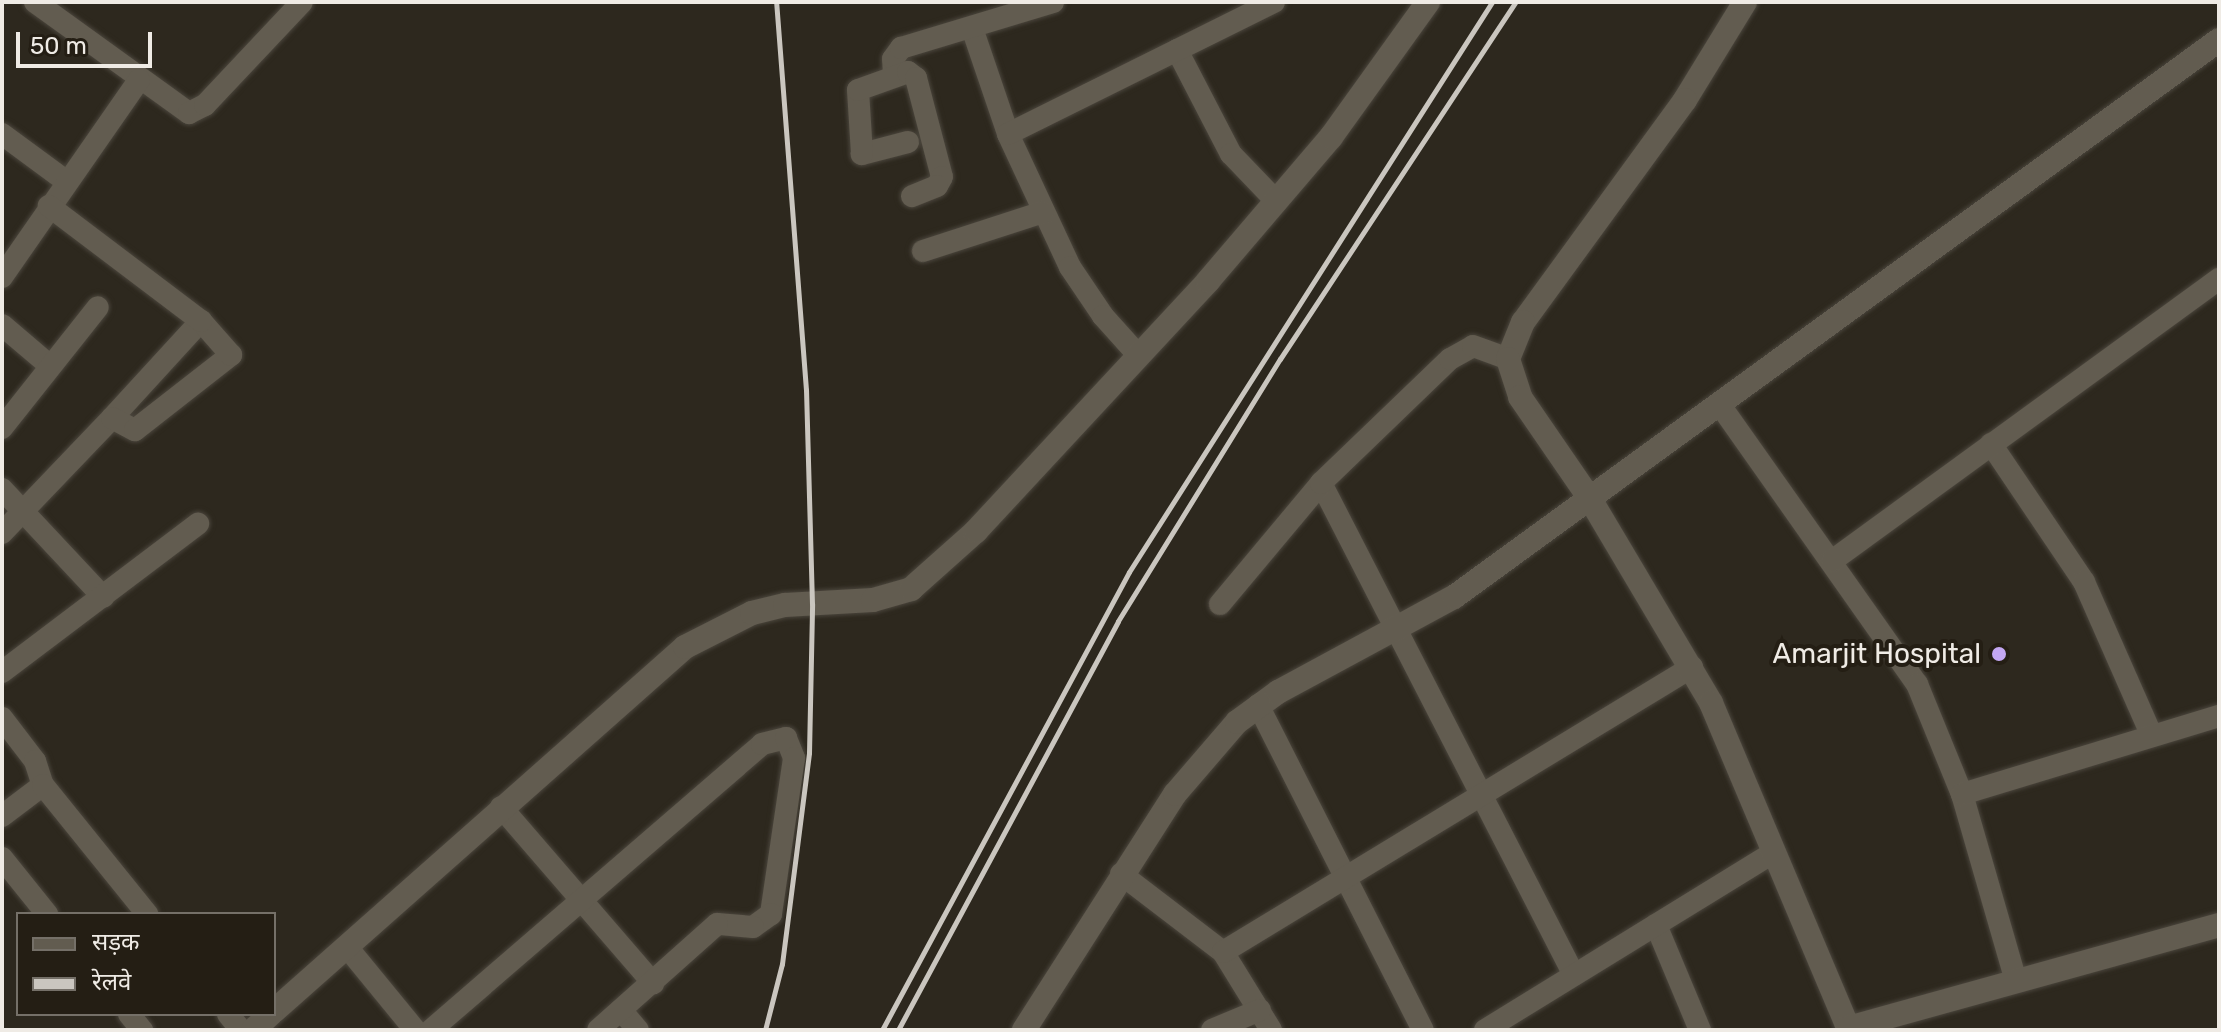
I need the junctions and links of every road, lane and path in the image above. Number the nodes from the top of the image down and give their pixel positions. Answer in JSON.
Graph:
{"nodes":[{"id":1,"x":35,"y":2,"type":"edge"},
{"id":2,"x":302,"y":2,"type":"edge"},
{"id":3,"x":1053,"y":2,"type":"edge"},
{"id":4,"x":1274,"y":2,"type":"edge"},
{"id":5,"x":1745,"y":2,"type":"edge"},
{"id":6,"x":1417,"y":8,"type":"edge"},
{"id":7,"x":972,"y":28,"type":"junction"},
{"id":8,"x":2219,"y":40,"type":"edge"},
{"id":9,"x":1177,"y":50,"type":"junction"},
{"id":10,"x":894,"y":76,"type":"junction"},
{"id":11,"x":139,"y":80,"type":"junction"},
{"id":12,"x":2,"y":134,"type":"edge"},
{"id":13,"x":1008,"y":134,"type":"junction"},
{"id":14,"x":908,"y":142,"type":"dead end"},
{"id":15,"x":66,"y":181,"type":"junction"},
{"id":16,"x":912,"y":196,"type":"dead end"},
{"id":17,"x":1277,"y":202,"type":"junction"},
{"id":18,"x":49,"y":206,"type":"junction"},
{"id":19,"x":1043,"y":212,"type":"junction"},
{"id":20,"x":923,"y":251,"type":"dead end"},
{"id":21,"x":2,"y":277,"type":"edge"},
{"id":22,"x":2219,"y":279,"type":"edge"},
{"id":23,"x":98,"y":307,"type":"dead end"},
{"id":24,"x":201,"y":321,"type":"junction"},
{"id":25,"x":2,"y":325,"type":"edge"},
{"id":26,"x":1138,"y":355,"type":"junction"},
{"id":27,"x":1508,"y":359,"type":"junction"},
{"id":28,"x":49,"y":365,"type":"junction"},
{"id":29,"x":1720,"y":405,"type":"junction"},
{"id":30,"x":112,"y":418,"type":"junction"},
{"id":31,"x":2,"y":428,"type":"edge"},
{"id":32,"x":1991,"y":444,"type":"junction"},
{"id":33,"x":1321,"y":483,"type":"junction"},
{"id":34,"x":2,"y":489,"type":"edge"},
{"id":35,"x":1590,"y":499,"type":"junction"},
{"id":36,"x":25,"y":513,"type":"junction"},
{"id":37,"x":198,"y":524,"type":"dead end"},
{"id":38,"x":2,"y":533,"type":"edge"},
{"id":39,"x":1832,"y":561,"type":"junction"},
{"id":40,"x":103,"y":597,"type":"junction"},
{"id":41,"x":1220,"y":604,"type":"dead end"},
{"id":42,"x":1401,"y":629,"type":"junction"},
{"id":43,"x":1692,"y":667,"type":"junction"},
{"id":44,"x":2,"y":672,"type":"edge"},
{"id":45,"x":1258,"y":705,"type":"junction"},
{"id":46,"x":2219,"y":716,"type":"edge"},
{"id":47,"x":2,"y":718,"type":"edge"},
{"id":48,"x":2151,"y":734,"type":"junction"},
{"id":49,"x":43,"y":785,"type":"junction"},
{"id":50,"x":1962,"y":794,"type":"junction"},
{"id":51,"x":1485,"y":796,"type":"junction"},
{"id":52,"x":501,"y":807,"type":"junction"},
{"id":53,"x":2,"y":816,"type":"edge"},
{"id":54,"x":1773,"y":853,"type":"junction"},
{"id":55,"x":2,"y":858,"type":"edge"},
{"id":56,"x":1121,"y":874,"type":"junction"},
{"id":57,"x":1345,"y":879,"type":"junction"},
{"id":58,"x":582,"y":900,"type":"junction"},
{"id":59,"x":45,"y":912,"type":"edge"},
{"id":60,"x":145,"y":912,"type":"edge"},
{"id":61,"x":1656,"y":925,"type":"junction"},
{"id":62,"x":2219,"y":925,"type":"edge"},
{"id":63,"x":347,"y":947,"type":"junction"},
{"id":64,"x":1223,"y":952,"type":"junction"},
{"id":65,"x":1574,"y":975,"type":"junction"},
{"id":66,"x":2016,"y":981,"type":"junction"},
{"id":67,"x":653,"y":983,"type":"junction"},
{"id":68,"x":276,"y":1009,"type":"edge"},
{"id":69,"x":621,"y":1010,"type":"junction"},
{"id":70,"x":269,"y":1016,"type":"edge"},
{"id":71,"x":1266,"y":1020,"type":"edge"},
{"id":72,"x":1848,"y":1029,"type":"edge"},
{"id":73,"x":253,"y":1030,"type":"edge"},
{"id":74,"x":415,"y":1030,"type":"edge"},
{"id":75,"x":431,"y":1030,"type":"edge"},
{"id":76,"x":598,"y":1030,"type":"edge"},
{"id":77,"x":638,"y":1030,"type":"edge"},
{"id":78,"x":1024,"y":1030,"type":"edge"},
{"id":79,"x":1212,"y":1030,"type":"edge"},
{"id":80,"x":1423,"y":1030,"type":"edge"},
{"id":81,"x":1485,"y":1030,"type":"edge"},
{"id":82,"x":1700,"y":1030,"type":"edge"}],
"edges":[{"from":1,"to":11,"type":"street"},
{"from":2,"to":11,"type":"street"},
{"from":3,"to":7,"type":"street"},
{"from":4,"to":9,"type":"street"},
{"from":5,"to":27,"type":"street"},
{"from":6,"to":17,"type":"street"},
{"from":7,"to":10,"type":"street"},
{"from":7,"to":13,"type":"street"},
{"from":8,"to":29,"type":"street"},
{"from":9,"to":13,"type":"street"},
{"from":9,"to":17,"type":"street"},
{"from":10,"to":14,"type":"street"},
{"from":10,"to":16,"type":"street"},
{"from":11,"to":15,"type":"street"},
{"from":12,"to":15,"type":"street"},
{"from":13,"to":19,"type":"street"},
{"from":15,"to":18,"type":"street"},
{"from":17,"to":26,"type":"street"},
{"from":18,"to":21,"type":"street"},
{"from":18,"to":24,"type":"street"},
{"from":19,"to":20,"type":"street"},
{"from":19,"to":26,"type":"street"},
{"from":22,"to":32,"type":"street"},
{"from":23,"to":28,"type":"street"},
{"from":24,"to":30,"type":"street"},
{"from":24,"to":30,"type":"street"},
{"from":25,"to":28,"type":"street"},
{"from":26,"to":52,"type":"street"},
{"from":27,"to":33,"type":"street"},
{"from":27,"to":35,"type":"street"},
{"from":28,"to":31,"type":"street"},
{"from":29,"to":35,"type":"street"},
{"from":29,"to":39,"type":"street"},
{"from":30,"to":36,"type":"street"},
{"from":32,"to":39,"type":"street"},
{"from":32,"to":48,"type":"street"},
{"from":33,"to":41,"type":"street"},
{"from":33,"to":42,"type":"street"},
{"from":34,"to":36,"type":"street"},
{"from":35,"to":42,"type":"street"},
{"from":35,"to":43,"type":"street"},
{"from":36,"to":38,"type":"street"},
{"from":36,"to":40,"type":"street"},
{"from":37,"to":40,"type":"street"},
{"from":39,"to":50,"type":"street"},
{"from":40,"to":44,"type":"street"},
{"from":42,"to":45,"type":"street"},
{"from":42,"to":51,"type":"street"},
{"from":43,"to":51,"type":"street"},
{"from":43,"to":54,"type":"street"},
{"from":45,"to":56,"type":"street"},
{"from":45,"to":57,"type":"street"},
{"from":46,"to":48,"type":"street"},
{"from":47,"to":49,"type":"street"},
{"from":48,"to":50,"type":"street"},
{"from":49,"to":53,"type":"street"},
{"from":49,"to":60,"type":"street"},
{"from":50,"to":66,"type":"street"},
{"from":51,"to":57,"type":"street"},
{"from":51,"to":65,"type":"street"},
{"from":52,"to":58,"type":"street"},
{"from":52,"to":63,"type":"street"},
{"from":54,"to":61,"type":"street"},
{"from":54,"to":72,"type":"street"},
{"from":55,"to":59,"type":"street"},
{"from":56,"to":64,"type":"street"},
{"from":56,"to":78,"type":"street"},
{"from":57,"to":64,"type":"street"},
{"from":57,"to":80,"type":"street"},
{"from":58,"to":67,"type":"street"},
{"from":58,"to":67,"type":"street"},
{"from":58,"to":75,"type":"street"},
{"from":61,"to":65,"type":"street"},
{"from":61,"to":82,"type":"street"},
{"from":62,"to":66,"type":"street"},
{"from":63,"to":68,"type":"street"},
{"from":63,"to":74,"type":"street"},
{"from":64,"to":71,"type":"street"},
{"from":65,"to":81,"type":"street"},
{"from":66,"to":72,"type":"street"},
{"from":67,"to":69,"type":"street"},
{"from":69,"to":76,"type":"street"},
{"from":69,"to":77,"type":"street"},
{"from":70,"to":73,"type":"street"},
{"from":71,"to":79,"type":"street"}]}
